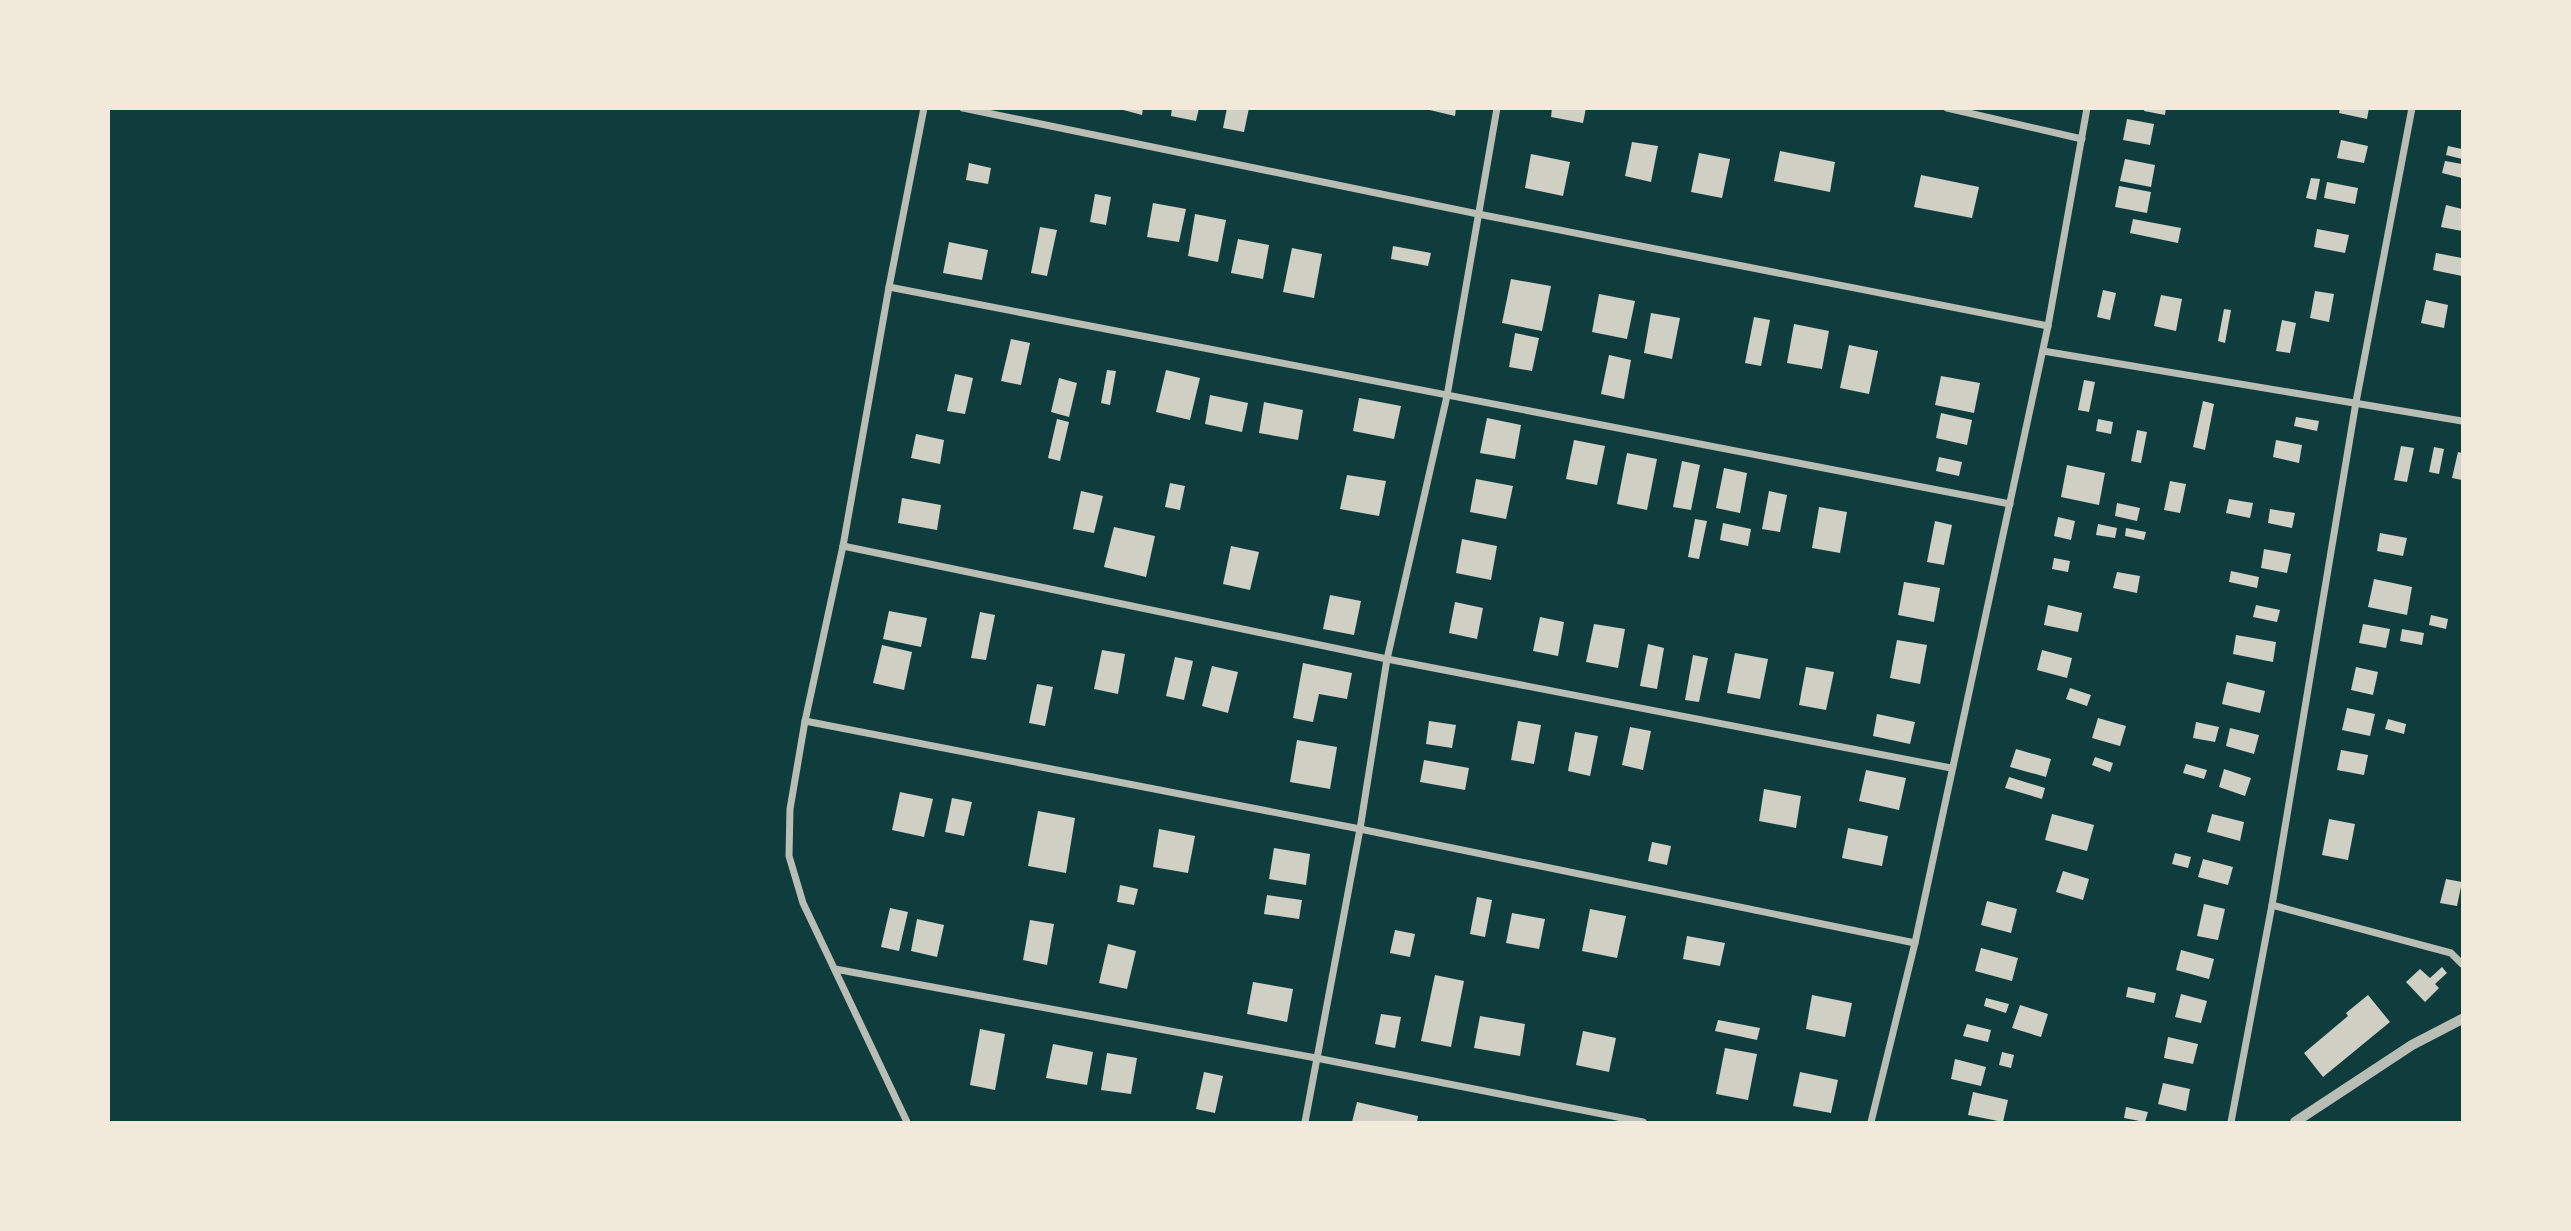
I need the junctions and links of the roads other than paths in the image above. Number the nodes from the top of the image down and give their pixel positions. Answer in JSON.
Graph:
{"nodes":[{"id":1,"x":924,"y":108,"type":"edge"},
{"id":2,"x":963,"y":108,"type":"edge"},
{"id":3,"x":1497,"y":108,"type":"edge"},
{"id":4,"x":1947,"y":108,"type":"edge"},
{"id":5,"x":2087,"y":108,"type":"edge"},
{"id":6,"x":2412,"y":108,"type":"edge"},
{"id":7,"x":2082,"y":139,"type":"junction"},
{"id":8,"x":1478,"y":214,"type":"junction"},
{"id":9,"x":889,"y":287,"type":"junction"},
{"id":10,"x":2048,"y":326,"type":"junction"},
{"id":11,"x":2043,"y":351,"type":"junction"},
{"id":12,"x":1447,"y":396,"type":"junction"},
{"id":13,"x":2356,"y":402,"type":"junction"},
{"id":14,"x":2462,"y":421,"type":"edge"},
{"id":15,"x":2010,"y":504,"type":"junction"},
{"id":16,"x":843,"y":546,"type":"junction"},
{"id":17,"x":1387,"y":659,"type":"junction"},
{"id":18,"x":805,"y":721,"type":"junction"},
{"id":19,"x":1951,"y":768,"type":"junction"},
{"id":20,"x":1360,"y":829,"type":"junction"},
{"id":21,"x":2272,"y":905,"type":"junction"},
{"id":22,"x":1915,"y":943,"type":"junction"},
{"id":23,"x":2462,"y":964,"type":"edge"},
{"id":24,"x":835,"y":969,"type":"junction"},
{"id":25,"x":2462,"y":1019,"type":"edge"},
{"id":26,"x":1316,"y":1058,"type":"junction"},
{"id":27,"x":907,"y":1122,"type":"edge"},
{"id":28,"x":1305,"y":1122,"type":"edge"},
{"id":29,"x":1643,"y":1122,"type":"edge"},
{"id":30,"x":1871,"y":1122,"type":"edge"},
{"id":31,"x":2231,"y":1122,"type":"edge"},
{"id":32,"x":2295,"y":1122,"type":"edge"}],
"edges":[{"from":1,"to":9,"type":"street"},
{"from":2,"to":8,"type":"street"},
{"from":3,"to":8,"type":"street"},
{"from":4,"to":7,"type":"street"},
{"from":5,"to":7,"type":"street"},
{"from":6,"to":13,"type":"street"},
{"from":7,"to":10,"type":"street"},
{"from":8,"to":10,"type":"street"},
{"from":8,"to":12,"type":"street"},
{"from":9,"to":12,"type":"street"},
{"from":9,"to":16,"type":"street"},
{"from":10,"to":11,"type":"street"},
{"from":11,"to":13,"type":"street"},
{"from":11,"to":15,"type":"street"},
{"from":12,"to":15,"type":"street"},
{"from":12,"to":17,"type":"street"},
{"from":13,"to":14,"type":"street"},
{"from":13,"to":21,"type":"street"},
{"from":15,"to":19,"type":"street"},
{"from":16,"to":17,"type":"street"},
{"from":16,"to":18,"type":"street"},
{"from":17,"to":19,"type":"street"},
{"from":17,"to":20,"type":"street"},
{"from":18,"to":20,"type":"street"},
{"from":18,"to":24,"type":"street"},
{"from":19,"to":22,"type":"street"},
{"from":20,"to":22,"type":"street"},
{"from":20,"to":26,"type":"street"},
{"from":21,"to":23,"type":"street"},
{"from":21,"to":31,"type":"street"},
{"from":22,"to":30,"type":"street"},
{"from":24,"to":26,"type":"street"},
{"from":24,"to":27,"type":"street"},
{"from":25,"to":32,"type":"street"},
{"from":26,"to":28,"type":"street"},
{"from":26,"to":29,"type":"street"}]}
